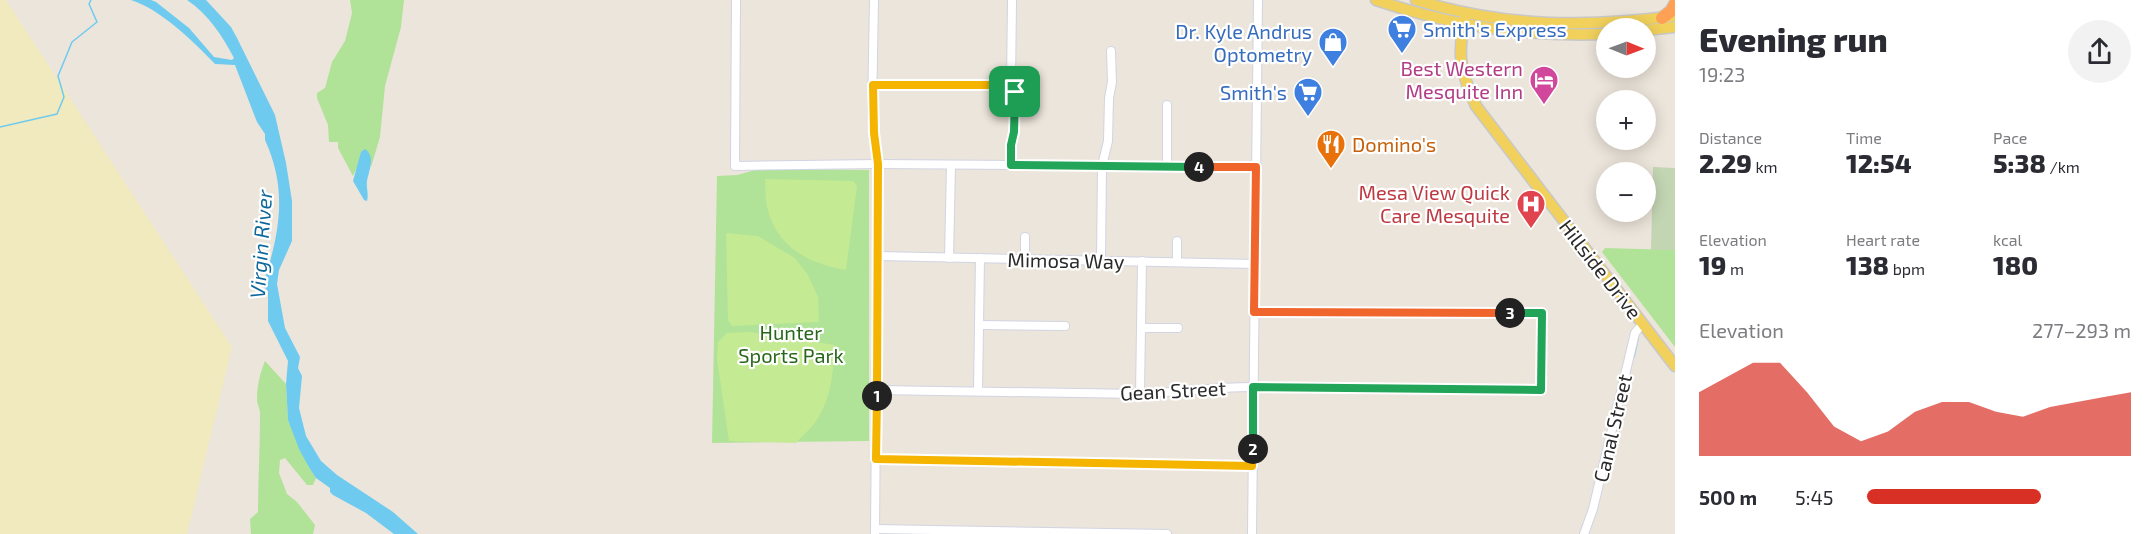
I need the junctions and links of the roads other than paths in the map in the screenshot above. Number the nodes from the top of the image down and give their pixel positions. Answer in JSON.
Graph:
{"nodes":[{"id":1,"x":736,"y":0,"type":"edge"},
{"id":2,"x":874,"y":0,"type":"edge"},
{"id":3,"x":1012,"y":0,"type":"edge"},
{"id":4,"x":1258,"y":0,"type":"edge"},
{"id":5,"x":1376,"y":0,"type":"edge"},
{"id":6,"x":1416,"y":0,"type":"edge"},
{"id":7,"x":1675,"y":3,"type":"edge"},
{"id":8,"x":1669,"y":17,"type":"edge"},
{"id":9,"x":1464,"y":19,"type":"junction"},
{"id":10,"x":1596,"y":24,"type":"edge"},
{"id":11,"x":1675,"y":27,"type":"edge"},
{"id":12,"x":1656,"y":29,"type":"edge"},
{"id":13,"x":1596,"y":34,"type":"edge"},
{"id":14,"x":1111,"y":51,"type":"dead end"},
{"id":15,"x":873,"y":85,"type":"junction"},
{"id":16,"x":1011,"y":85,"type":"junction"},
{"id":17,"x":1167,"y":105,"type":"dead end"},
{"id":18,"x":878,"y":164,"type":"junction"},
{"id":19,"x":951,"y":165,"type":"junction"},
{"id":20,"x":1011,"y":165,"type":"junction"},
{"id":21,"x":1102,"y":166,"type":"junction"},
{"id":22,"x":1167,"y":166,"type":"junction"},
{"id":23,"x":1256,"y":167,"type":"junction"},
{"id":24,"x":1025,"y":237,"type":"dead end"},
{"id":25,"x":1178,"y":241,"type":"dead end"},
{"id":26,"x":878,"y":256,"type":"junction"},
{"id":27,"x":949,"y":258,"type":"junction"},
{"id":28,"x":980,"y":258,"type":"junction"},
{"id":29,"x":1025,"y":259,"type":"junction"},
{"id":30,"x":1101,"y":261,"type":"junction"},
{"id":31,"x":1142,"y":261,"type":"junction"},
{"id":32,"x":1177,"y":262,"type":"junction"},
{"id":33,"x":1255,"y":264,"type":"junction"},
{"id":34,"x":1254,"y":312,"type":"junction"},
{"id":35,"x":1642,"y":323,"type":"junction"},
{"id":36,"x":979,"y":325,"type":"junction"},
{"id":37,"x":1065,"y":326,"type":"dead end"},
{"id":38,"x":1141,"y":328,"type":"junction"},
{"id":39,"x":1178,"y":328,"type":"dead end"},
{"id":40,"x":1675,"y":366,"type":"edge"},
{"id":41,"x":1253,"y":387,"type":"junction"},
{"id":42,"x":877,"y":390,"type":"junction"},
{"id":43,"x":978,"y":391,"type":"junction"},
{"id":44,"x":1140,"y":394,"type":"junction"},
{"id":45,"x":876,"y":459,"type":"junction"},
{"id":46,"x":1252,"y":466,"type":"junction"},
{"id":47,"x":875,"y":531,"type":"edge"},
{"id":48,"x":1167,"y":534,"type":"edge"},
{"id":49,"x":1252,"y":534,"type":"edge"},
{"id":50,"x":1584,"y":534,"type":"edge"}],
"edges":[{"from":1,"to":18,"type":"street"},
{"from":2,"to":15,"type":"street"},
{"from":3,"to":16,"type":"street"},
{"from":4,"to":23,"type":"street"},
{"from":5,"to":9,"type":"main road"},
{"from":6,"to":9,"type":"main road"},
{"from":7,"to":8,"type":"highway"},
{"from":9,"to":10,"type":"main road"},
{"from":9,"to":13,"type":"main road"},
{"from":9,"to":35,"type":"main road","name":"Hillside Drive"},
{"from":11,"to":12,"type":"main road"},
{"from":14,"to":21,"type":"street"},
{"from":15,"to":16,"type":"street"},
{"from":15,"to":18,"type":"street"},
{"from":16,"to":20,"type":"street"},
{"from":17,"to":22,"type":"street"},
{"from":18,"to":19,"type":"street"},
{"from":18,"to":26,"type":"street"},
{"from":19,"to":20,"type":"street"},
{"from":19,"to":27,"type":"street"},
{"from":20,"to":21,"type":"street"},
{"from":21,"to":22,"type":"street"},
{"from":21,"to":30,"type":"street"},
{"from":22,"to":23,"type":"street"},
{"from":23,"to":33,"type":"street"},
{"from":24,"to":29,"type":"street"},
{"from":25,"to":32,"type":"street"},
{"from":26,"to":27,"type":"street","name":"Mimosa Way"},
{"from":26,"to":42,"type":"street"},
{"from":27,"to":28,"type":"street","name":"Mimosa Way"},
{"from":28,"to":29,"type":"street","name":"Mimosa Way"},
{"from":28,"to":36,"type":"street"},
{"from":29,"to":30,"type":"street","name":"Mimosa Way"},
{"from":30,"to":31,"type":"street","name":"Mimosa Way"},
{"from":31,"to":32,"type":"street","name":"Mimosa Way"},
{"from":31,"to":38,"type":"street"},
{"from":32,"to":33,"type":"street","name":"Mimosa Way"},
{"from":33,"to":34,"type":"street"},
{"from":34,"to":41,"type":"street"},
{"from":34,"to":41,"type":"street","name":"Gean Street"},
{"from":35,"to":40,"type":"main road","name":"Hillside Drive"},
{"from":35,"to":50,"type":"street","name":"Canal Street"},
{"from":36,"to":37,"type":"street"},
{"from":36,"to":43,"type":"street"},
{"from":38,"to":39,"type":"street"},
{"from":38,"to":44,"type":"street"},
{"from":41,"to":44,"type":"street","name":"Gean Street"},
{"from":41,"to":46,"type":"street"},
{"from":42,"to":43,"type":"street","name":"Gean Street"},
{"from":42,"to":45,"type":"street"},
{"from":43,"to":44,"type":"street","name":"Gean Street"},
{"from":45,"to":46,"type":"street"},
{"from":45,"to":47,"type":"street"},
{"from":46,"to":49,"type":"street"},
{"from":47,"to":48,"type":"street"}]}
